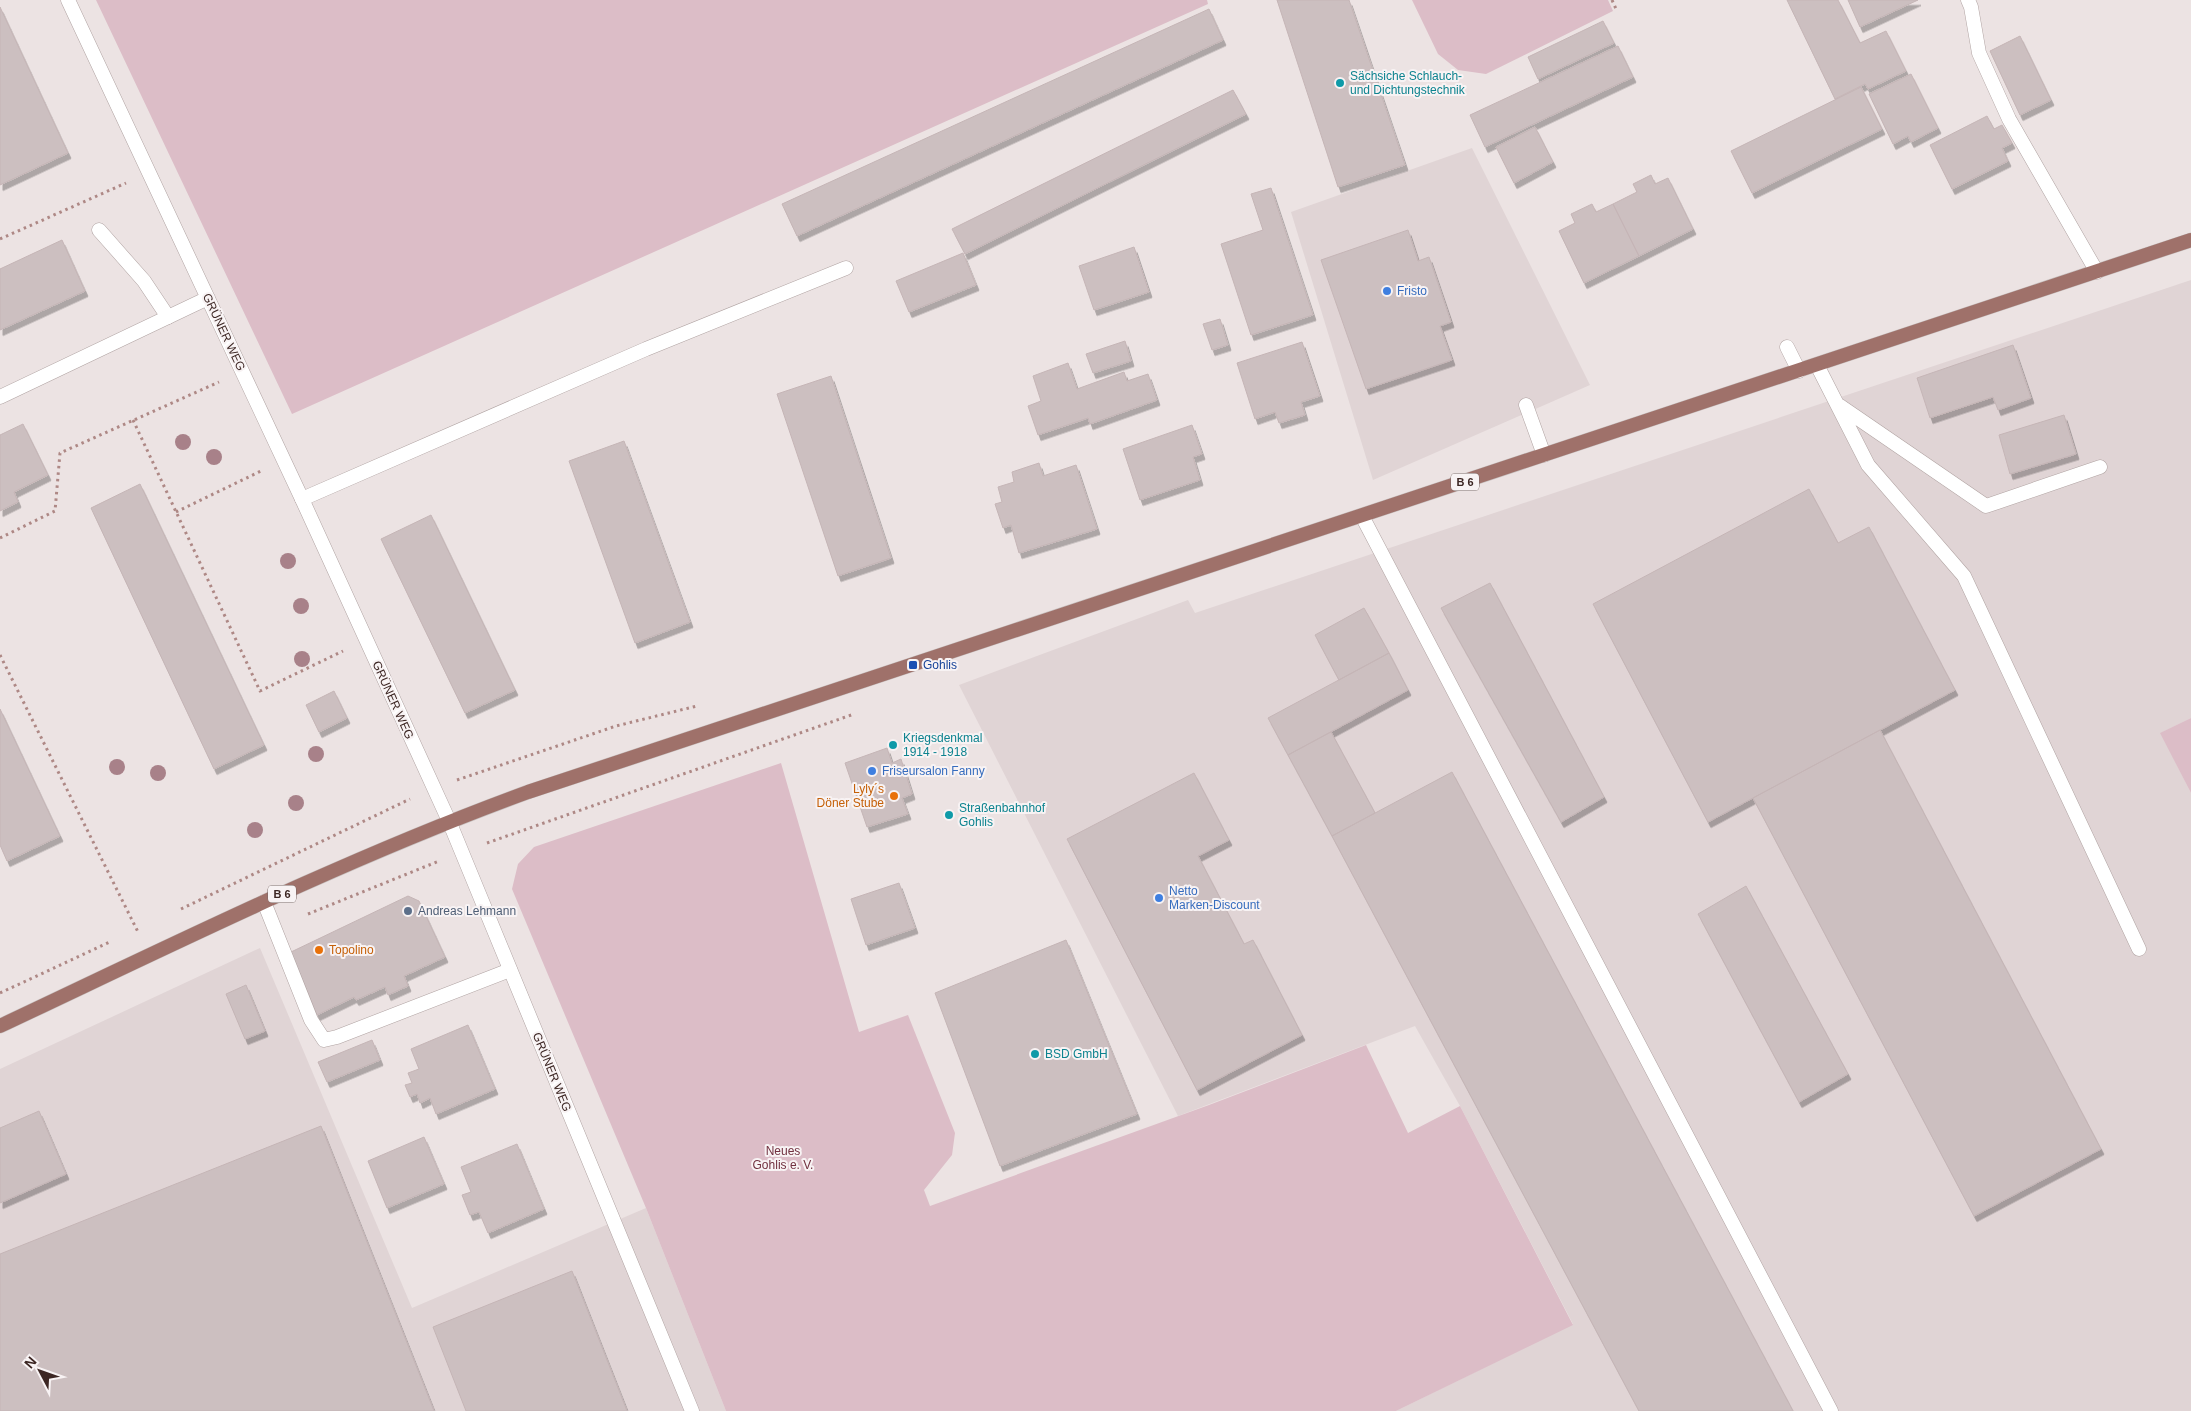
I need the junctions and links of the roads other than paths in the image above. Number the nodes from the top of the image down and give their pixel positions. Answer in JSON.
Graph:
{"nodes":[{"id":1,"x":68,"y":0,"type":"edge"},
{"id":2,"x":1968,"y":0,"type":"edge"},
{"id":3,"x":99,"y":230,"type":"dead end"},
{"id":4,"x":2191,"y":240,"type":"edge"},
{"id":5,"x":846,"y":268,"type":"dead end"},
{"id":6,"x":2098,"y":272,"type":"junction"},
{"id":7,"x":208,"y":298,"type":"junction"},
{"id":8,"x":168,"y":318,"type":"junction"},
{"id":9,"x":1787,"y":347,"type":"dead end"},
{"id":10,"x":1817,"y":365,"type":"junction"},
{"id":11,"x":1799,"y":371,"type":"junction"},
{"id":12,"x":0,"y":396,"type":"edge"},
{"id":13,"x":1526,"y":405,"type":"dead end"},
{"id":14,"x":1837,"y":405,"type":"junction"},
{"id":15,"x":1544,"y":455,"type":"junction"},
{"id":16,"x":2100,"y":468,"type":"dead end"},
{"id":17,"x":302,"y":500,"type":"junction"},
{"id":18,"x":1362,"y":516,"type":"junction"},
{"id":19,"x":449,"y":821,"type":"junction"},
{"id":20,"x":264,"y":902,"type":"junction"},
{"id":21,"x":2139,"y":949,"type":"dead end"},
{"id":22,"x":510,"y":970,"type":"junction"},
{"id":23,"x":0,"y":1026,"type":"edge"},
{"id":24,"x":692,"y":1411,"type":"edge"},
{"id":25,"x":1831,"y":1411,"type":"edge"}],
"edges":[{"from":1,"to":7,"type":"street","name":"GRÜNER WEG"},
{"from":2,"to":6,"type":"street"},
{"from":3,"to":8,"type":"street"},
{"from":4,"to":6,"type":"main road","number":"B 6"},
{"from":5,"to":17,"type":"street"},
{"from":6,"to":10,"type":"main road","number":"B 6"},
{"from":7,"to":8,"type":"street"},
{"from":7,"to":17,"type":"street","name":"GRÜNER WEG"},
{"from":8,"to":12,"type":"street"},
{"from":9,"to":11,"type":"street"},
{"from":10,"to":11,"type":"main road","number":"B 6"},
{"from":10,"to":14,"type":"street"},
{"from":11,"to":15,"type":"main road","number":"B 6"},
{"from":13,"to":15,"type":"street"},
{"from":14,"to":16,"type":"street"},
{"from":14,"to":21,"type":"street"},
{"from":15,"to":18,"type":"main road","number":"B 6"},
{"from":17,"to":19,"type":"street","name":"GRÜNER WEG"},
{"from":18,"to":19,"type":"main road","number":"B 6"},
{"from":18,"to":25,"type":"street"},
{"from":19,"to":20,"type":"main road","number":"B 6"},
{"from":19,"to":22,"type":"street","name":"GRÜNER WEG"},
{"from":20,"to":22,"type":"street"},
{"from":20,"to":23,"type":"main road","number":"B 6"},
{"from":22,"to":24,"type":"street","name":"GRÜNER WEG"}]}
